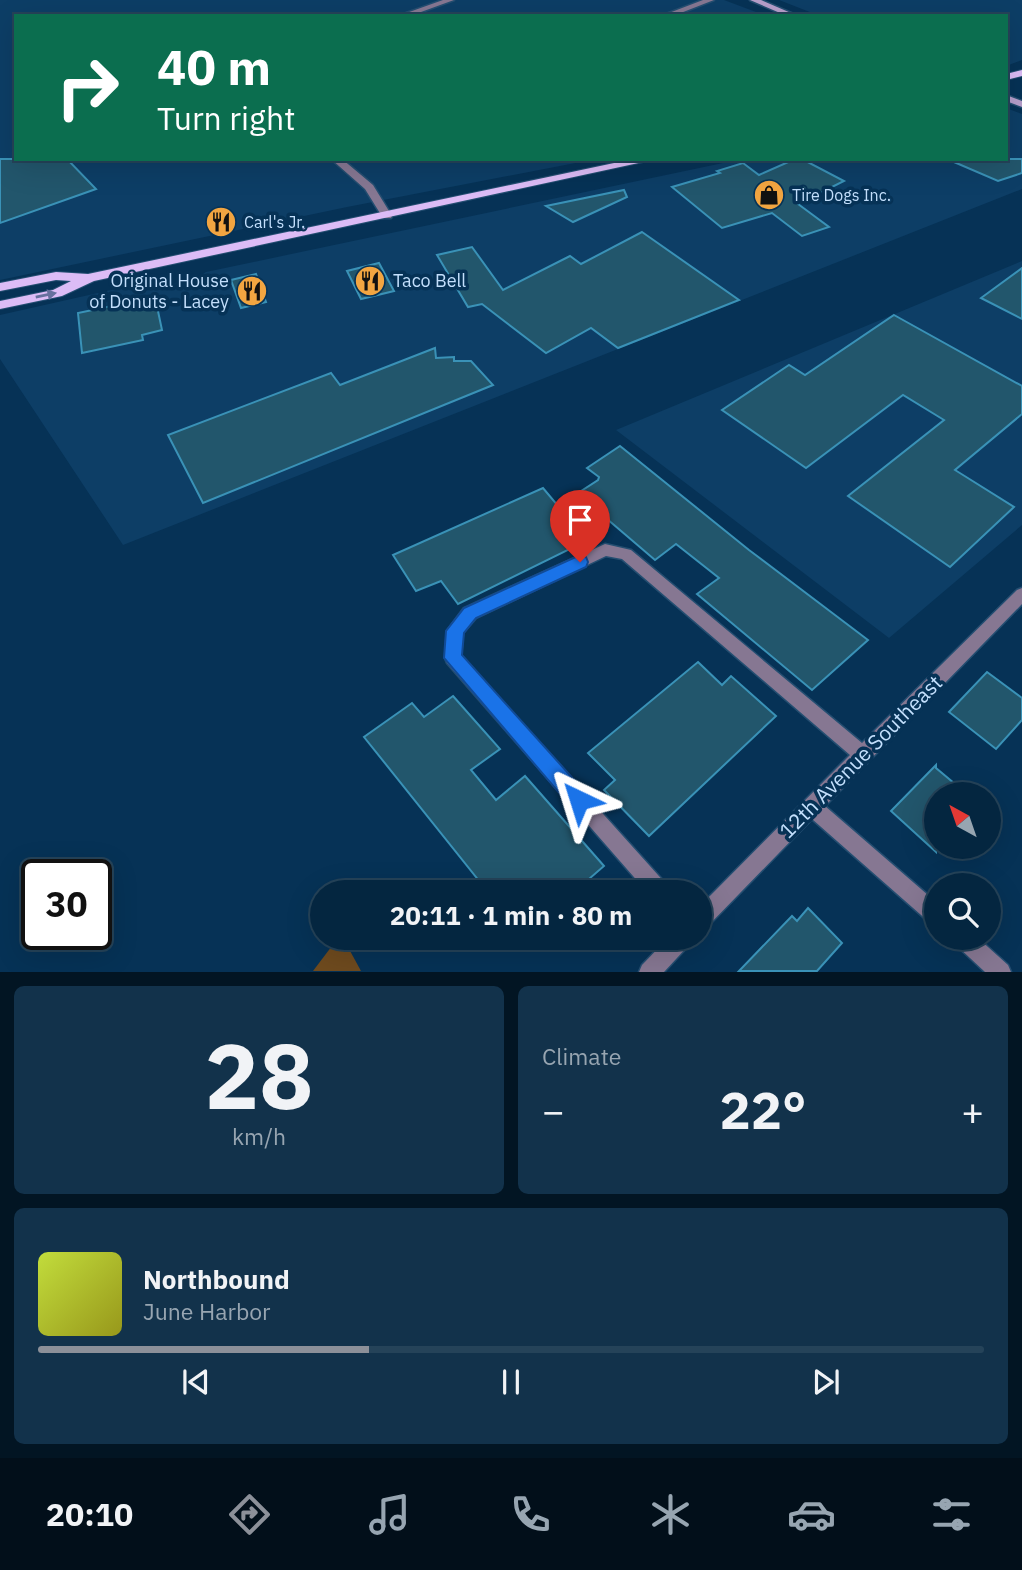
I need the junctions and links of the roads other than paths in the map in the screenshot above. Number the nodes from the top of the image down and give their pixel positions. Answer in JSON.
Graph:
{"nodes":[{"id":1,"x":450,"y":0,"type":"edge"},
{"id":2,"x":710,"y":0,"type":"edge"},
{"id":3,"x":754,"y":0,"type":"edge"},
{"id":4,"x":408,"y":14,"type":"edge"},
{"id":5,"x":671,"y":14,"type":"edge"},
{"id":6,"x":789,"y":14,"type":"edge"},
{"id":7,"x":338,"y":161,"type":"edge"},
{"id":8,"x":642,"y":161,"type":"edge"},
{"id":9,"x":387,"y":216,"type":"junction"},
{"id":10,"x":90,"y":278,"type":"junction"},
{"id":11,"x":0,"y":287,"type":"edge"},
{"id":12,"x":0,"y":305,"type":"edge"},
{"id":13,"x":1021,"y":595,"type":"edge"},
{"id":14,"x":863,"y":755,"type":"junction"},
{"id":15,"x":812,"y":807,"type":"junction"},
{"id":16,"x":649,"y":880,"type":"edge"},
{"id":17,"x":924,"y":905,"type":"edge"},
{"id":18,"x":712,"y":908,"type":"edge"},
{"id":19,"x":670,"y":950,"type":"edge"},
{"id":20,"x":977,"y":950,"type":"edge"},
{"id":21,"x":649,"y":971,"type":"edge"},
{"id":22,"x":1002,"y":971,"type":"edge"}],
"edges":[{"from":1,"to":4,"type":"street"},
{"from":2,"to":5,"type":"street"},
{"from":3,"to":6,"type":"main road"},
{"from":7,"to":9,"type":"street"},
{"from":8,"to":9,"type":"main road"},
{"from":9,"to":10,"type":"main road"},
{"from":10,"to":11,"type":"main road"},
{"from":12,"to":10,"type":"main road","one_way":true},
{"from":13,"to":14,"type":"street","name":"12th Avenue Southeast"},
{"from":14,"to":15,"type":"street","name":"12th Avenue Southeast"},
{"from":14,"to":16,"type":"street"},
{"from":15,"to":17,"type":"street"},
{"from":15,"to":18,"type":"street","name":"12th Avenue Southeast"},
{"from":19,"to":21,"type":"street"},
{"from":20,"to":22,"type":"street"}]}
